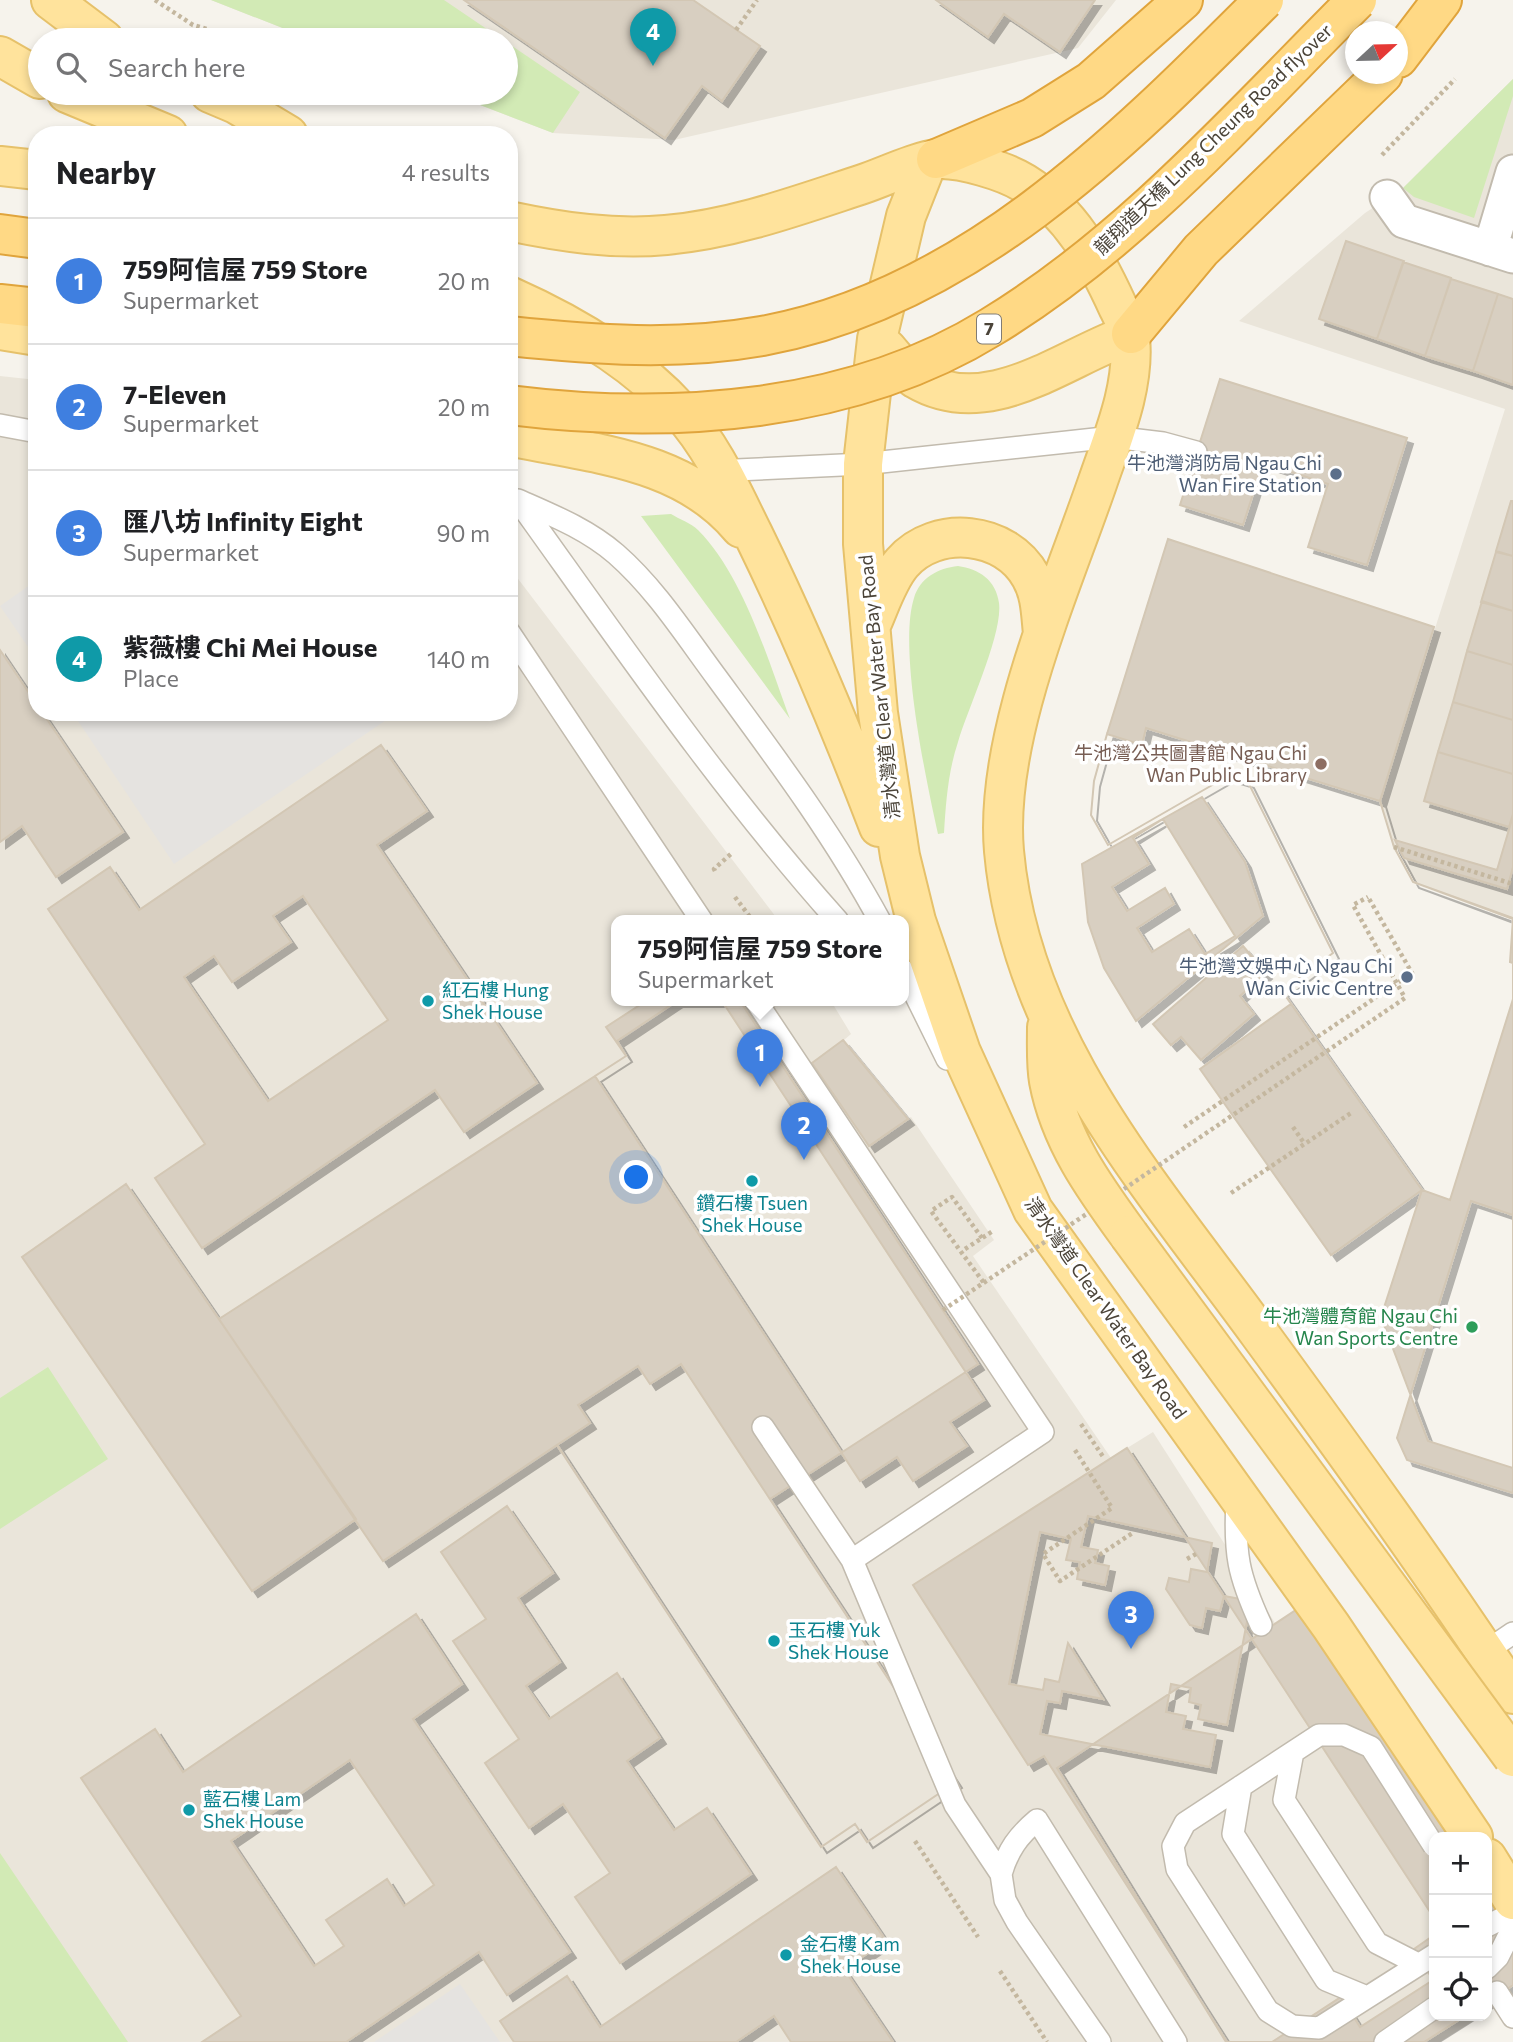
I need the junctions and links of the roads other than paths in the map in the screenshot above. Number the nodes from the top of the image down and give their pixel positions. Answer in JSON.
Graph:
{"nodes":[{"id":1,"x":51,"y":0,"type":"edge"},
{"id":2,"x":1183,"y":0,"type":"edge"},
{"id":3,"x":1264,"y":0,"type":"edge"},
{"id":4,"x":1357,"y":0,"type":"edge"},
{"id":5,"x":1442,"y":0,"type":"edge"},
{"id":6,"x":88,"y":28,"type":"edge"},
{"id":7,"x":1408,"y":45,"type":"edge"},
{"id":8,"x":0,"y":56,"type":"edge"},
{"id":9,"x":28,"y":72,"type":"edge"},
{"id":10,"x":1373,"y":84,"type":"edge"},
{"id":11,"x":96,"y":105,"type":"edge"},
{"id":12,"x":238,"y":105,"type":"edge"},
{"id":13,"x":146,"y":126,"type":"edge"},
{"id":14,"x":273,"y":126,"type":"edge"},
{"id":15,"x":932,"y":161,"type":"junction"},
{"id":16,"x":0,"y":166,"type":"edge"},
{"id":17,"x":28,"y":169,"type":"edge"},
{"id":18,"x":1513,"y":172,"type":"edge"},
{"id":19,"x":1387,"y":197,"type":"dead end"},
{"id":20,"x":518,"y":222,"type":"edge"},
{"id":21,"x":0,"y":234,"type":"edge"},
{"id":22,"x":28,"y":238,"type":"edge"},
{"id":23,"x":1502,"y":253,"type":"edge"},
{"id":24,"x":518,"y":300,"type":"edge"},
{"id":25,"x":0,"y":304,"type":"edge"},
{"id":26,"x":21,"y":327,"type":"edge"},
{"id":27,"x":1131,"y":334,"type":"junction"},
{"id":28,"x":518,"y":337,"type":"edge"},
{"id":29,"x":877,"y":339,"type":"junction"},
{"id":30,"x":518,"y":406,"type":"edge"},
{"id":31,"x":0,"y":425,"type":"edge"},
{"id":32,"x":28,"y":430,"type":"edge"},
{"id":33,"x":1113,"y":437,"type":"junction"},
{"id":34,"x":518,"y":438,"type":"edge"},
{"id":35,"x":1196,"y":452,"type":"dead end"},
{"id":36,"x":646,"y":464,"type":"junction"},
{"id":37,"x":863,"y":464,"type":"junction"},
{"id":38,"x":722,"y":472,"type":"junction"},
{"id":39,"x":518,"y":498,"type":"edge"},
{"id":40,"x":518,"y":502,"type":"edge"},
{"id":41,"x":763,"y":554,"type":"junction"},
{"id":42,"x":870,"y":627,"type":"junction"},
{"id":43,"x":1044,"y":639,"type":"junction"},
{"id":44,"x":518,"y":645,"type":"edge"},
{"id":45,"x":698,"y":915,"type":"edge"},
{"id":46,"x":833,"y":915,"type":"edge"},
{"id":47,"x":893,"y":915,"type":"edge"},
{"id":48,"x":896,"y":915,"type":"edge"},
{"id":49,"x":898,"y":915,"type":"edge"},
{"id":50,"x":909,"y":944,"type":"edge"},
{"id":51,"x":909,"y":985,"type":"edge"},
{"id":52,"x":759,"y":1006,"type":"edge"},
{"id":53,"x":1046,"y":1014,"type":"junction"},
{"id":54,"x":1033,"y":1210,"type":"junction"},
{"id":55,"x":764,"y":1427,"type":"dead end"},
{"id":56,"x":1237,"y":1494,"type":"junction"},
{"id":57,"x":852,"y":1560,"type":"junction"},
{"id":58,"x":1261,"y":1625,"type":"dead end"},
{"id":59,"x":1499,"y":1642,"type":"edge"},
{"id":60,"x":1513,"y":1694,"type":"edge"},
{"id":61,"x":1293,"y":1752,"type":"junction"},
{"id":62,"x":1513,"y":1757,"type":"edge"},
{"id":63,"x":1241,"y":1786,"type":"junction"},
{"id":64,"x":1470,"y":1832,"type":"edge"},
{"id":65,"x":1429,"y":1838,"type":"edge"},
{"id":66,"x":1492,"y":1866,"type":"edge"},
{"id":67,"x":1001,"y":1874,"type":"junction"},
{"id":68,"x":1490,"y":1895,"type":"edge"},
{"id":69,"x":1513,"y":1902,"type":"edge"},
{"id":70,"x":1513,"y":1913,"type":"edge"},
{"id":71,"x":1492,"y":1924,"type":"edge"},
{"id":72,"x":1513,"y":1927,"type":"edge"},
{"id":73,"x":1426,"y":1959,"type":"edge"},
{"id":74,"x":1492,"y":1963,"type":"edge"},
{"id":75,"x":1497,"y":1992,"type":"dead end"},
{"id":76,"x":1367,"y":1997,"type":"junction"},
{"id":77,"x":1429,"y":2011,"type":"edge"},
{"id":78,"x":1513,"y":2017,"type":"edge"},
{"id":79,"x":1100,"y":2042,"type":"edge"},
{"id":80,"x":1176,"y":2042,"type":"edge"},
{"id":81,"x":1385,"y":2042,"type":"edge"}],
"edges":[{"from":1,"to":6,"type":"main road"},
{"from":2,"to":15,"type":"highway"},
{"from":3,"to":28,"type":"highway","bridge":true},
{"from":4,"to":30,"type":"highway","name":"龍翔道天橋 Lung Cheung Road flyover","number":"7","bridge":true},
{"from":5,"to":7,"type":"highway"},
{"from":8,"to":9,"type":"main road"},
{"from":10,"to":27,"type":"highway"},
{"from":11,"to":13,"type":"main road"},
{"from":12,"to":14,"type":"main road"},
{"from":15,"to":20,"type":"main road"},
{"from":15,"to":27,"type":"main road"},
{"from":15,"to":29,"type":"main road"},
{"from":16,"to":17,"type":"main road"},
{"from":18,"to":23,"type":"street"},
{"from":19,"to":23,"type":"street"},
{"from":21,"to":22,"type":"highway"},
{"from":24,"to":38,"type":"main road"},
{"from":25,"to":26,"type":"highway"},
{"from":27,"to":29,"type":"main road"},
{"from":27,"to":33,"type":"main road"},
{"from":29,"to":37,"type":"main road","name":"清水灣道 Clear Water Bay Road"},
{"from":31,"to":32,"type":"lane"},
{"from":33,"to":35,"type":"lane"},
{"from":33,"to":37,"type":"lane"},
{"from":33,"to":43,"type":"main road"},
{"from":34,"to":36,"type":"main road"},
{"from":36,"to":38,"type":"lane"},
{"from":36,"to":41,"type":"main road"},
{"from":37,"to":38,"type":"lane"},
{"from":37,"to":42,"type":"main road","name":"清水灣道 Clear Water Bay Road"},
{"from":38,"to":41,"type":"main road"},
{"from":39,"to":47,"type":"lane"},
{"from":40,"to":46,"type":"lane"},
{"from":41,"to":48,"type":"main road"},
{"from":42,"to":43,"type":"main road"},
{"from":42,"to":49,"type":"main road","name":"清水灣道 Clear Water Bay Road"},
{"from":43,"to":53,"type":"main road"},
{"from":44,"to":45,"type":"lane"},
{"from":50,"to":54,"type":"main road","name":"清水灣道 Clear Water Bay Road"},
{"from":51,"to":54,"type":"lane"},
{"from":52,"to":57,"type":"lane"},
{"from":53,"to":59,"type":"main road"},
{"from":53,"to":62,"type":"main road","bridge":true},
{"from":54,"to":56,"type":"main road","name":"清水灣道 Clear Water Bay Road"},
{"from":55,"to":57,"type":"lane"},
{"from":56,"to":58,"type":"lane"},
{"from":56,"to":64,"type":"main road","name":"清水灣道 Clear Water Bay Road"},
{"from":57,"to":67,"type":"lane"},
{"from":59,"to":60,"type":"main road"},
{"from":61,"to":63,"type":"lane","bridge":true},
{"from":61,"to":65,"type":"lane","bridge":true},
{"from":61,"to":73,"type":"lane","bridge":true},
{"from":63,"to":76,"type":"lane","bridge":true},
{"from":63,"to":76,"type":"lane","bridge":true},
{"from":66,"to":69,"type":"main road"},
{"from":67,"to":79,"type":"lane"},
{"from":67,"to":80,"type":"lane"},
{"from":68,"to":69,"type":"lane"},
{"from":70,"to":71,"type":"lane"},
{"from":72,"to":74,"type":"lane"},
{"from":73,"to":76,"type":"lane","bridge":true},
{"from":75,"to":78,"type":"lane"},
{"from":77,"to":81,"type":"lane"}]}
